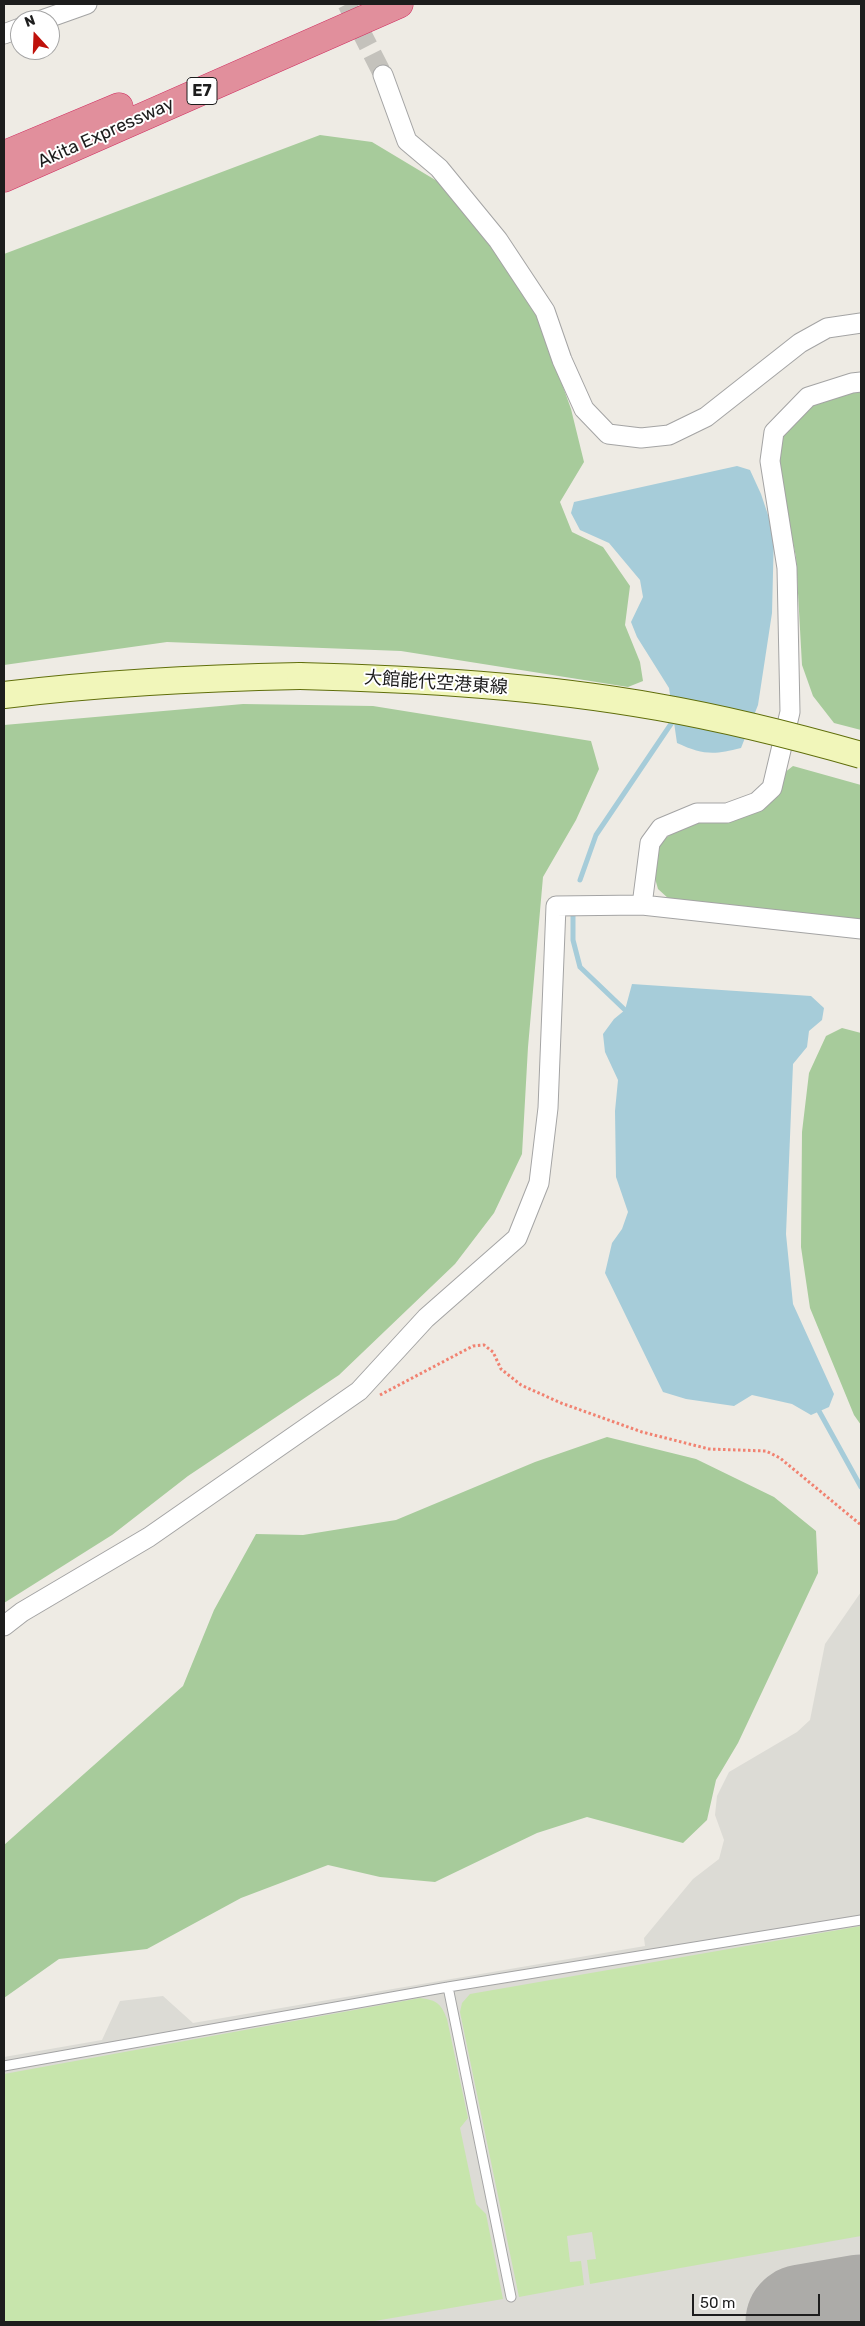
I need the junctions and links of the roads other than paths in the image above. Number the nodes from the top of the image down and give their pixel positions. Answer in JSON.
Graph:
{"nodes":[{"id":1,"x":87,"y":4,"type":"edge"},
{"id":2,"x":353,"y":4,"type":"edge"},
{"id":3,"x":399,"y":4,"type":"edge"},
{"id":4,"x":60,"y":14,"type":"edge"},
{"id":5,"x":383,"y":75,"type":"tunnel mouth"},
{"id":6,"x":8,"y":153,"type":"edge"},
{"id":7,"x":4,"y":178,"type":"edge"},
{"id":8,"x":861,"y":323,"type":"edge"},
{"id":9,"x":861,"y":382,"type":"edge"},
{"id":10,"x":4,"y":695,"type":"edge"},
{"id":11,"x":861,"y":755,"type":"edge"},
{"id":12,"x":642,"y":905,"type":"junction"},
{"id":13,"x":861,"y":929,"type":"edge"},
{"id":14,"x":4,"y":1626,"type":"edge"},
{"id":15,"x":861,"y":1920,"type":"edge"},
{"id":16,"x":448,"y":1987,"type":"junction"},
{"id":17,"x":4,"y":2066,"type":"edge"},
{"id":18,"x":511,"y":2297,"type":"dead end"}],
"edges":[{"from":1,"to":4,"type":"street"},
{"from":2,"to":6,"type":"highway","name":"Akita Expressway","number":"E7"},
{"from":3,"to":7,"type":"highway","name":"Akita Expressway","number":"E7"},
{"from":5,"to":8,"type":"street"},
{"from":9,"to":12,"type":"street"},
{"from":10,"to":11,"type":"main road","name":"大館能代空港東線","bridge":true},
{"from":12,"to":13,"type":"street"},
{"from":12,"to":14,"type":"street"},
{"from":15,"to":16,"type":"lane"},
{"from":16,"to":17,"type":"lane"},
{"from":16,"to":18,"type":"lane"}]}
